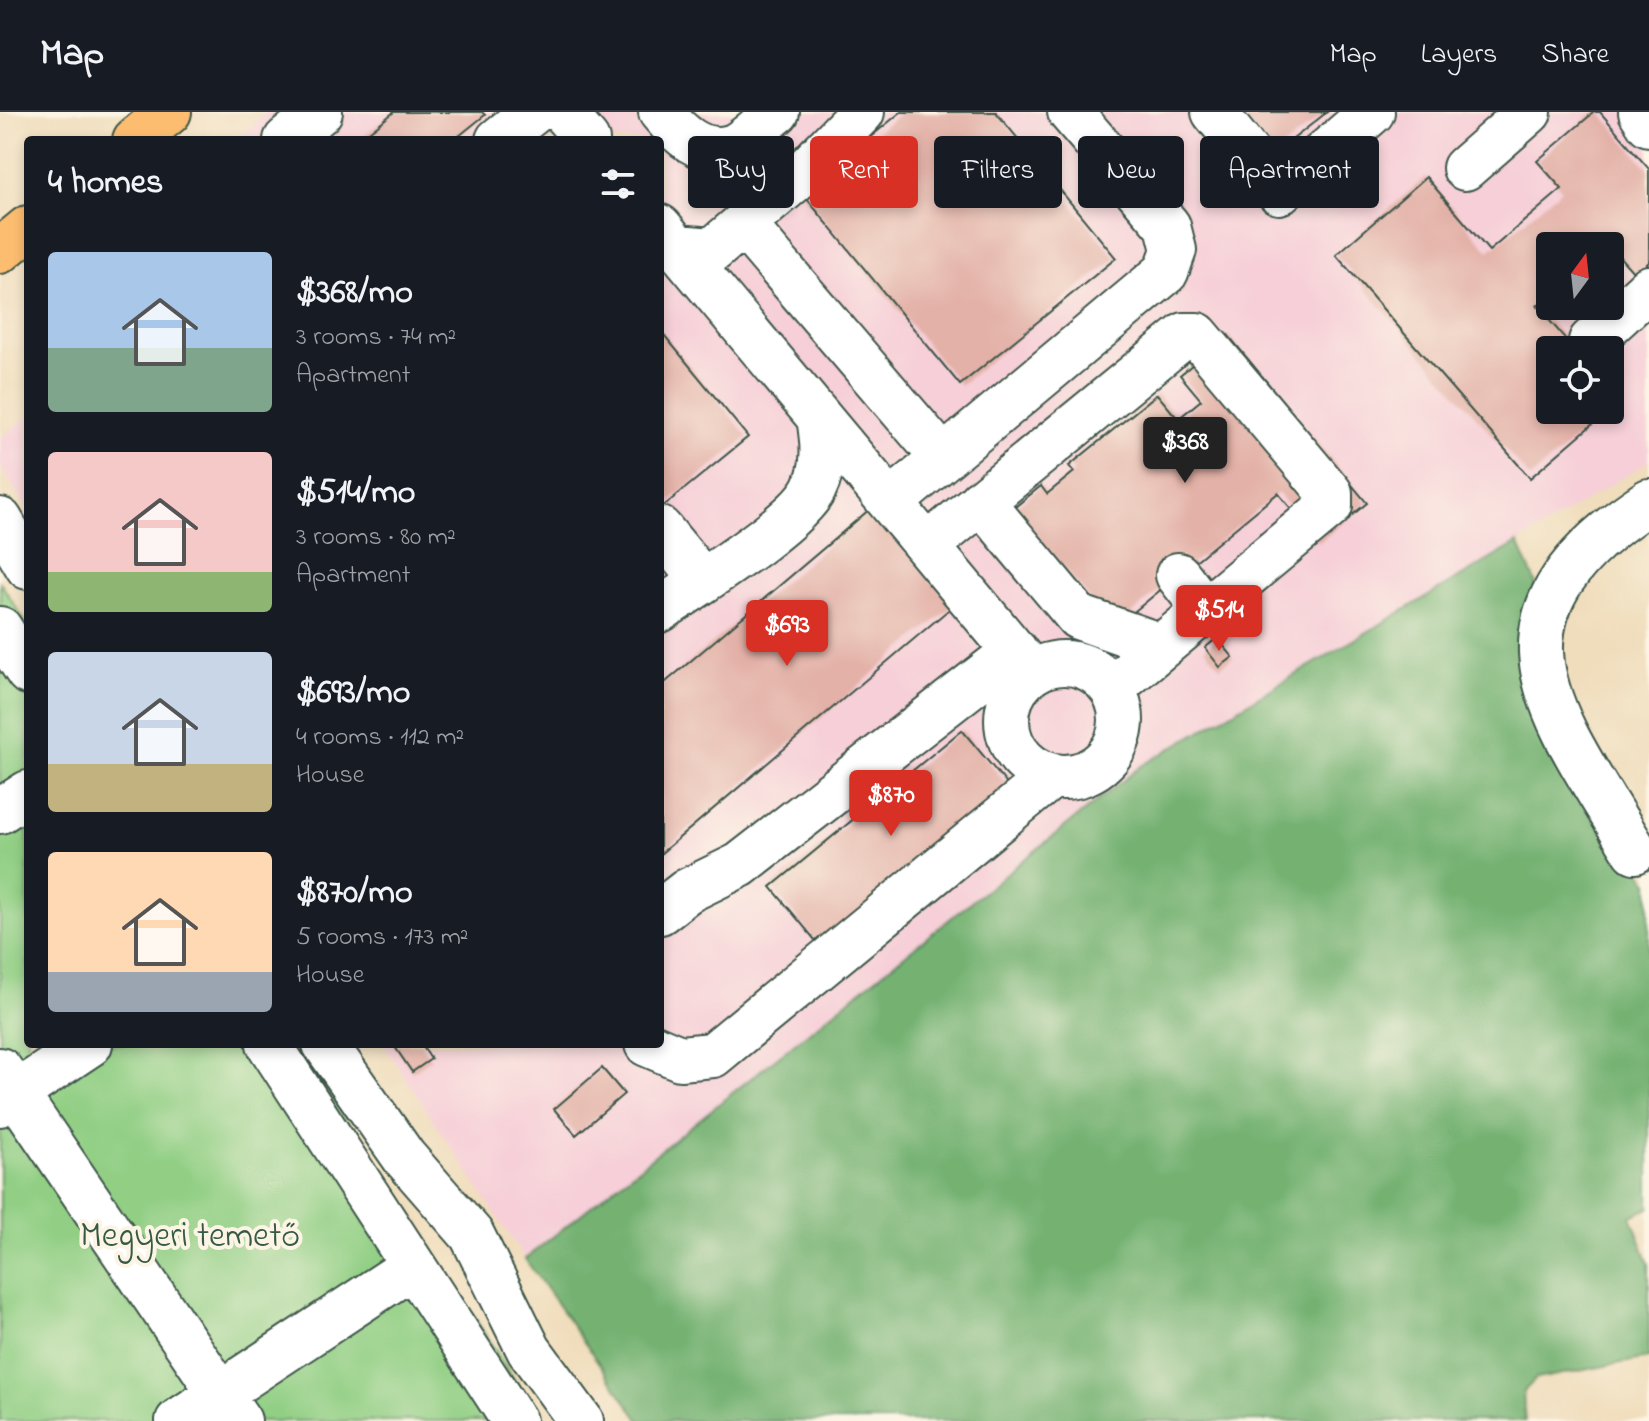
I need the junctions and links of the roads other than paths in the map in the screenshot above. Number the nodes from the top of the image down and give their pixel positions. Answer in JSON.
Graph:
{"nodes":[{"id":1,"x":169,"y":112,"type":"edge"},
{"id":2,"x":320,"y":112,"type":"edge"},
{"id":3,"x":533,"y":112,"type":"edge"},
{"id":4,"x":563,"y":112,"type":"edge"},
{"id":5,"x":661,"y":112,"type":"edge"},
{"id":6,"x":777,"y":112,"type":"edge"},
{"id":7,"x":862,"y":112,"type":"edge"},
{"id":8,"x":1070,"y":112,"type":"edge"},
{"id":9,"x":1214,"y":112,"type":"edge"},
{"id":10,"x":1372,"y":112,"type":"edge"},
{"id":11,"x":1529,"y":112,"type":"edge"},
{"id":12,"x":1641,"y":112,"type":"edge"},
{"id":13,"x":1649,"y":124,"type":"edge"},
{"id":14,"x":140,"y":136,"type":"edge"},
{"id":15,"x":291,"y":136,"type":"edge"},
{"id":16,"x":503,"y":136,"type":"edge"},
{"id":17,"x":584,"y":136,"type":"edge"},
{"id":18,"x":1465,"y":168,"type":"dead end"},
{"id":19,"x":743,"y":224,"type":"junction"},
{"id":20,"x":24,"y":231,"type":"edge"},
{"id":21,"x":668,"y":237,"type":"edge"},
{"id":22,"x":0,"y":251,"type":"edge"},
{"id":23,"x":1649,"y":288,"type":"edge"},
{"id":24,"x":1596,"y":336,"type":"edge"},
{"id":25,"x":819,"y":417,"type":"junction"},
{"id":26,"x":943,"y":458,"type":"junction"},
{"id":27,"x":981,"y":501,"type":"junction"},
{"id":28,"x":1649,"y":501,"type":"edge"},
{"id":29,"x":891,"y":502,"type":"junction"},
{"id":30,"x":0,"y":520,"type":"edge"},
{"id":31,"x":664,"y":534,"type":"edge"},
{"id":32,"x":927,"y":546,"type":"junction"},
{"id":33,"x":24,"y":560,"type":"edge"},
{"id":34,"x":1178,"y":575,"type":"dead end"},
{"id":35,"x":702,"y":580,"type":"junction"},
{"id":36,"x":664,"y":607,"type":"edge"},
{"id":37,"x":1205,"y":610,"type":"junction"},
{"id":38,"x":0,"y":629,"type":"edge"},
{"id":39,"x":1161,"y":646,"type":"junction"},
{"id":40,"x":1024,"y":662,"type":"junction"},
{"id":41,"x":24,"y":666,"type":"edge"},
{"id":42,"x":1112,"y":688,"type":"junction"},
{"id":43,"x":1052,"y":776,"type":"junction"},
{"id":44,"x":24,"y":796,"type":"edge"},
{"id":45,"x":0,"y":811,"type":"edge"},
{"id":46,"x":1635,"y":851,"type":"dead end"},
{"id":47,"x":664,"y":909,"type":"edge"},
{"id":48,"x":82,"y":1048,"type":"edge"},
{"id":49,"x":272,"y":1048,"type":"edge"},
{"id":50,"x":328,"y":1048,"type":"edge"},
{"id":51,"x":656,"y":1048,"type":"edge"},
{"id":52,"x":5,"y":1089,"type":"edge"},
{"id":53,"x":413,"y":1266,"type":"junction"},
{"id":54,"x":230,"y":1407,"type":"edge"},
{"id":55,"x":178,"y":1421,"type":"edge"},
{"id":56,"x":514,"y":1421,"type":"edge"},
{"id":57,"x":581,"y":1421,"type":"edge"}],
"edges":[{"from":1,"to":14,"type":"main road"},
{"from":2,"to":15,"type":"street"},
{"from":3,"to":16,"type":"street"},
{"from":4,"to":17,"type":"street"},
{"from":5,"to":6,"type":"street"},
{"from":7,"to":19,"type":"street"},
{"from":8,"to":26,"type":"street"},
{"from":9,"to":10,"type":"street"},
{"from":11,"to":18,"type":"street"},
{"from":12,"to":13,"type":"street"},
{"from":19,"to":21,"type":"street"},
{"from":19,"to":26,"type":"street"},
{"from":20,"to":22,"type":"main road"},
{"from":21,"to":25,"type":"street"},
{"from":23,"to":24,"type":"street"},
{"from":25,"to":29,"type":"street"},
{"from":25,"to":35,"type":"street"},
{"from":26,"to":29,"type":"street"},
{"from":27,"to":32,"type":"street"},
{"from":27,"to":37,"type":"street"},
{"from":27,"to":39,"type":"street"},
{"from":28,"to":46,"type":"street"},
{"from":29,"to":32,"type":"street"},
{"from":30,"to":33,"type":"street"},
{"from":31,"to":35,"type":"street"},
{"from":32,"to":40,"type":"street"},
{"from":34,"to":37,"type":"street"},
{"from":35,"to":36,"type":"street"},
{"from":37,"to":39,"type":"street"},
{"from":38,"to":41,"type":"street"},
{"from":39,"to":42,"type":"street"},
{"from":40,"to":42,"type":"street"},
{"from":40,"to":43,"type":"street"},
{"from":40,"to":47,"type":"street"},
{"from":42,"to":43,"type":"street"},
{"from":43,"to":51,"type":"street"},
{"from":44,"to":45,"type":"street"},
{"from":48,"to":52,"type":"street"},
{"from":49,"to":53,"type":"street"},
{"from":50,"to":57,"type":"street"},
{"from":52,"to":54,"type":"street"},
{"from":53,"to":54,"type":"street"},
{"from":53,"to":56,"type":"street"},
{"from":54,"to":55,"type":"street"}]}
